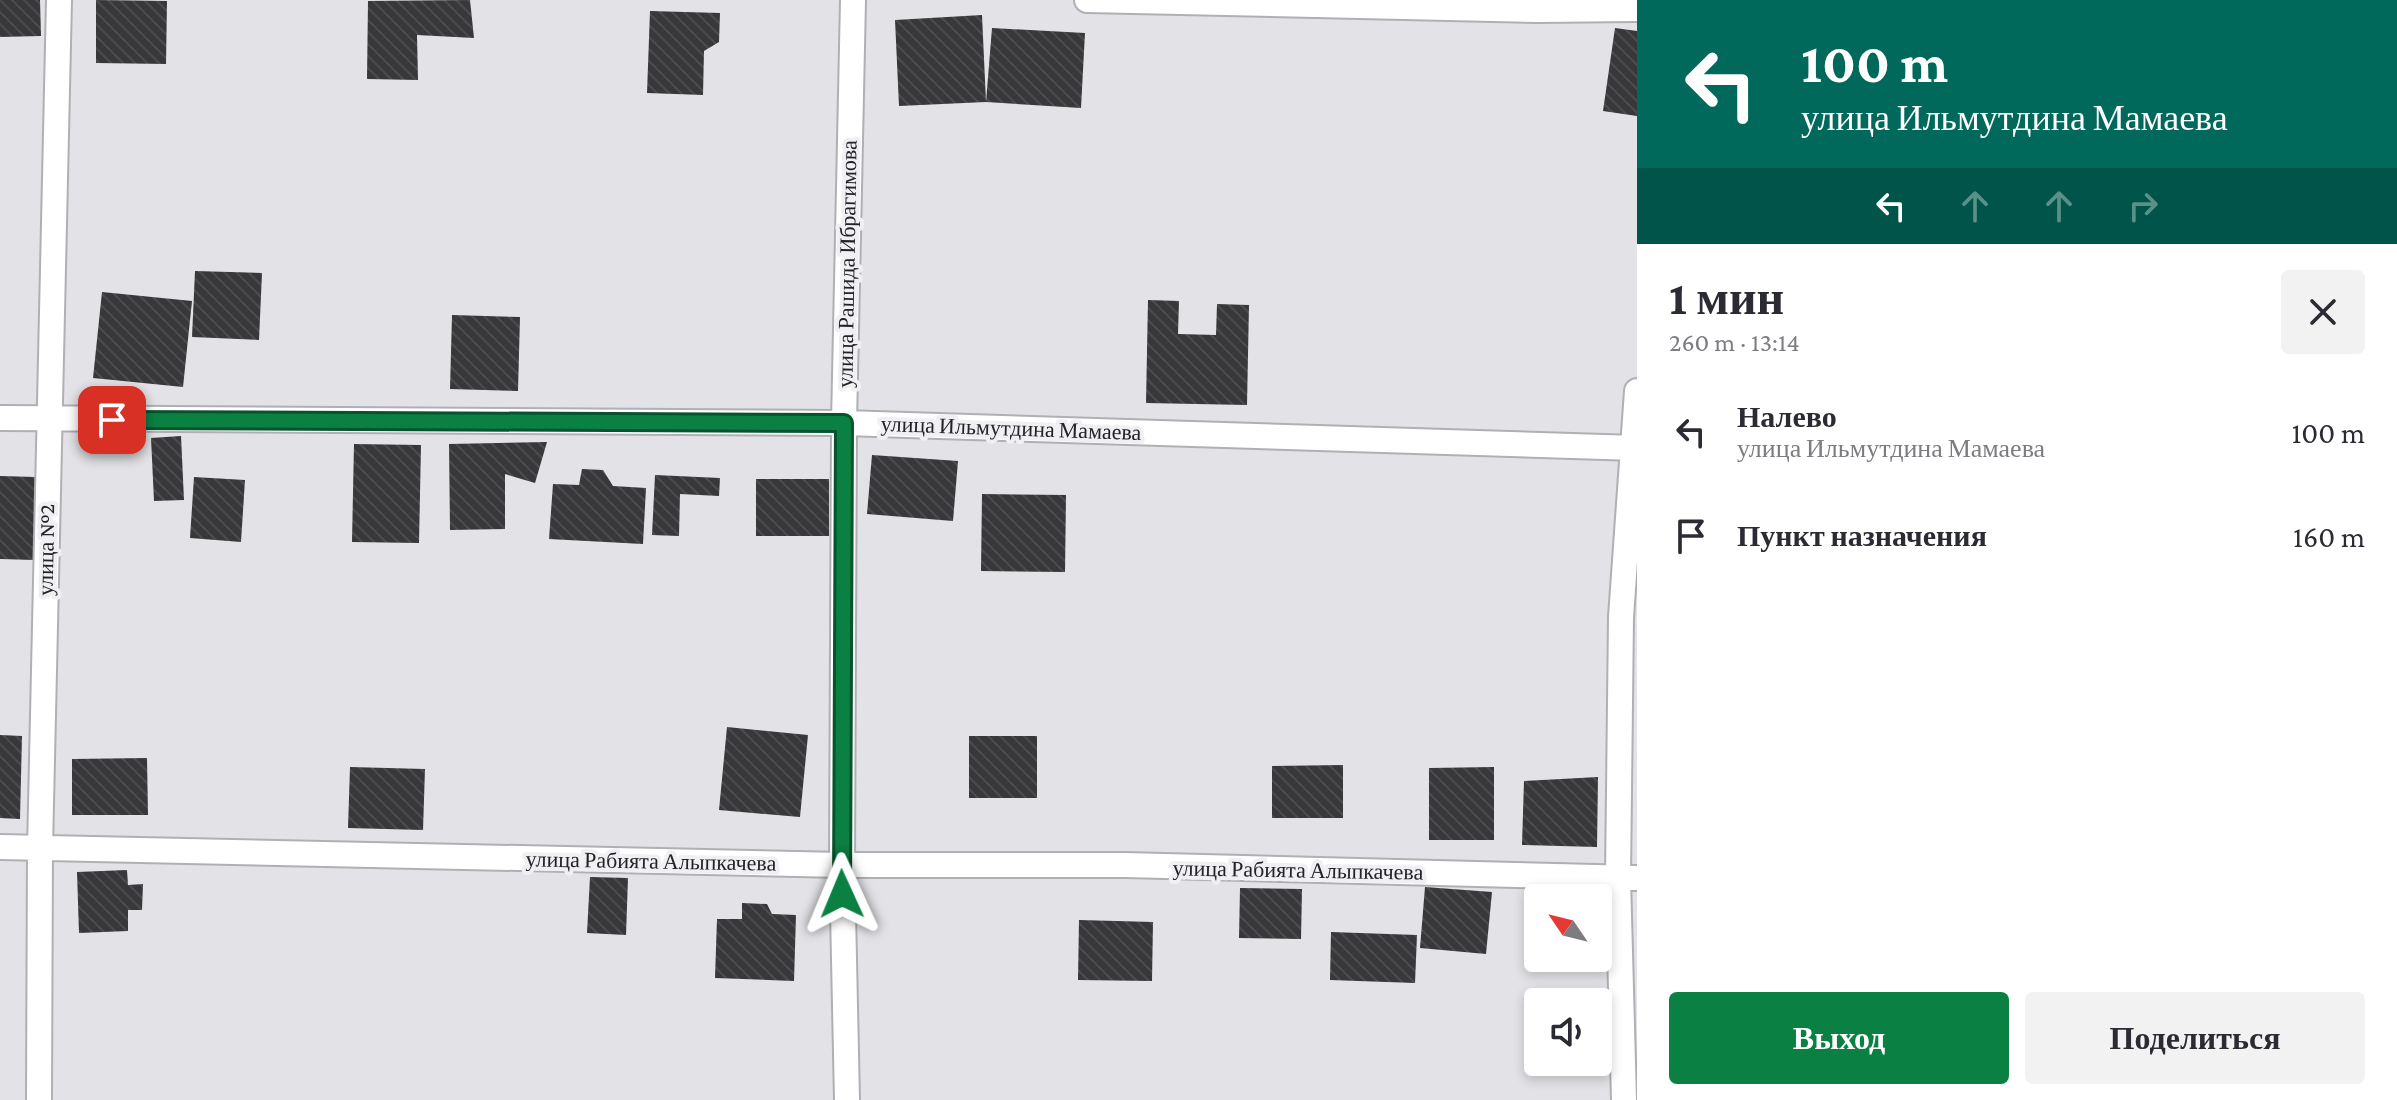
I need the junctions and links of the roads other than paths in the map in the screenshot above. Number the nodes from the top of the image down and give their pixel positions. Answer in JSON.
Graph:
{"nodes":[{"id":1,"x":59,"y":0,"type":"edge"},
{"id":2,"x":853,"y":0,"type":"edge"},
{"id":3,"x":1087,"y":0,"type":"edge"},
{"id":4,"x":1637,"y":9,"type":"edge"},
{"id":5,"x":1637,"y":391,"type":"edge"},
{"id":6,"x":0,"y":418,"type":"edge"},
{"id":7,"x":49,"y":420,"type":"junction"},
{"id":8,"x":844,"y":423,"type":"junction"},
{"id":9,"x":1635,"y":448,"type":"edge"},
{"id":10,"x":0,"y":847,"type":"edge"},
{"id":11,"x":40,"y":849,"type":"junction"},
{"id":12,"x":842,"y":865,"type":"junction"},
{"id":13,"x":1627,"y":878,"type":"edge"},
{"id":14,"x":39,"y":1100,"type":"edge"},
{"id":15,"x":847,"y":1100,"type":"edge"},
{"id":16,"x":1624,"y":1100,"type":"edge"}],
"edges":[{"from":1,"to":7,"type":"street","name":"улица №2"},
{"from":2,"to":8,"type":"street","name":"улица Рашида Ибрагимова"},
{"from":3,"to":4,"type":"street"},
{"from":5,"to":9,"type":"street"},
{"from":6,"to":7,"type":"street","name":"улица Ильмутдина Мамаева"},
{"from":7,"to":8,"type":"street","name":"улица Ильмутдина Мамаева"},
{"from":7,"to":11,"type":"street","name":"улица №2"},
{"from":8,"to":9,"type":"street","name":"улица Ильмутдина Мамаева"},
{"from":8,"to":12,"type":"street","name":"улица Рашида Ибрагимова"},
{"from":9,"to":13,"type":"street"},
{"from":10,"to":11,"type":"street","name":"улица Рабията Алыпкачева"},
{"from":11,"to":12,"type":"street","name":"улица Рабията Алыпкачева"},
{"from":11,"to":14,"type":"street","name":"улица №2"},
{"from":12,"to":13,"type":"street","name":"улица Рабията Алыпкачева"},
{"from":12,"to":15,"type":"street","name":"улица Рашида Ибрагимова"},
{"from":13,"to":16,"type":"street"}]}
